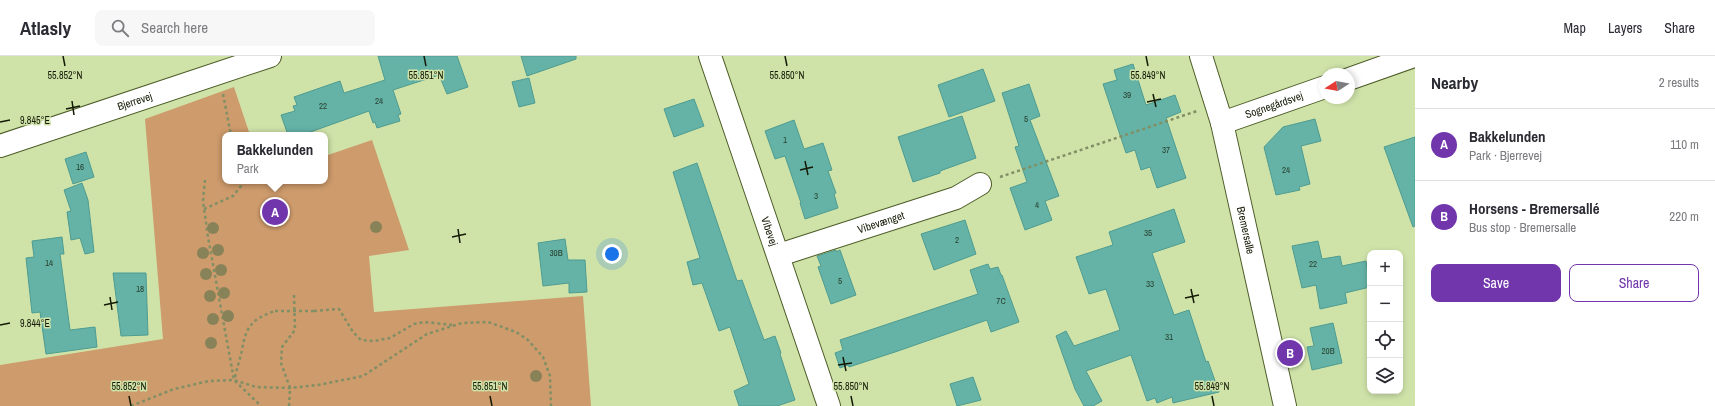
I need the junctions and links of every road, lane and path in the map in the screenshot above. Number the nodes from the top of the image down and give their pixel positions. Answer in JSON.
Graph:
{"nodes":[{"id":1,"x":270,"y":56,"type":"edge"},
{"id":2,"x":710,"y":56,"type":"edge"},
{"id":3,"x":1201,"y":56,"type":"edge"},
{"id":4,"x":1414,"y":56,"type":"edge"},
{"id":5,"x":218,"y":72,"type":"junction"},
{"id":6,"x":1355,"y":77,"type":"edge"},
{"id":7,"x":1319,"y":89,"type":"edge"},
{"id":8,"x":1219,"y":114,"type":"junction"},
{"id":9,"x":230,"y":132,"type":"edge"},
{"id":10,"x":0,"y":146,"type":"edge"},
{"id":11,"x":206,"y":180,"type":"dead end"},
{"id":12,"x":241,"y":184,"type":"edge"},
{"id":13,"x":980,"y":184,"type":"joint"},
{"id":14,"x":204,"y":209,"type":"junction"},
{"id":15,"x":779,"y":255,"type":"junction"},
{"id":16,"x":294,"y":294,"type":"dead end"},
{"id":17,"x":455,"y":325,"type":"junction"},
{"id":18,"x":234,"y":380,"type":"junction"},
{"id":19,"x":290,"y":388,"type":"junction"},
{"id":20,"x":131,"y":406,"type":"edge"},
{"id":21,"x":261,"y":406,"type":"edge"},
{"id":22,"x":289,"y":406,"type":"edge"},
{"id":23,"x":551,"y":406,"type":"edge"},
{"id":24,"x":830,"y":406,"type":"edge"},
{"id":25,"x":1285,"y":406,"type":"edge"}],
"edges":[{"from":1,"to":5,"type":"street","name":"Bjerrevej"},
{"from":2,"to":15,"type":"street","name":"Vibevej"},
{"from":3,"to":8,"type":"street","name":"Bremersalle"},
{"from":4,"to":6,"type":"street"},
{"from":5,"to":9,"type":"path"},
{"from":5,"to":10,"type":"street","name":"Bjerrevej"},
{"from":7,"to":8,"type":"street","name":"Sognegårdsvej"},
{"from":8,"to":13,"type":"path"},
{"from":8,"to":25,"type":"street","name":"Bremersalle"},
{"from":11,"to":14,"type":"path"},
{"from":12,"to":14,"type":"path"},
{"from":13,"to":15,"type":"street","name":"Vibevænget"},
{"from":14,"to":18,"type":"path"},
{"from":15,"to":24,"type":"street","name":"Vibevej"},
{"from":16,"to":19,"type":"path"},
{"from":17,"to":18,"type":"path","bridge":true},
{"from":17,"to":19,"type":"path"},
{"from":17,"to":23,"type":"path"},
{"from":18,"to":19,"type":"path"},
{"from":18,"to":20,"type":"path"},
{"from":18,"to":21,"type":"path"},
{"from":19,"to":22,"type":"path"}]}
